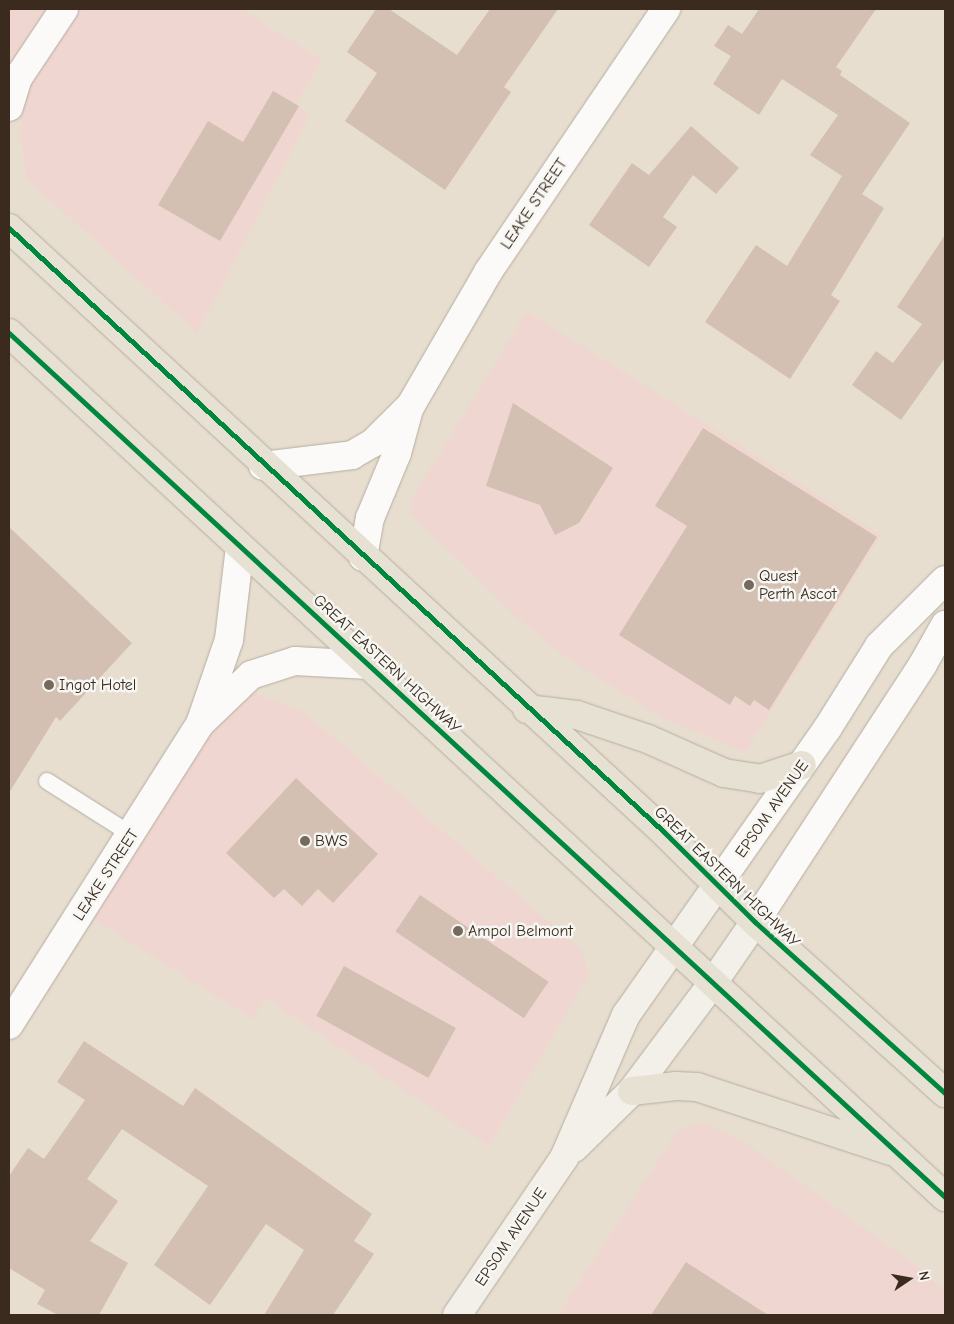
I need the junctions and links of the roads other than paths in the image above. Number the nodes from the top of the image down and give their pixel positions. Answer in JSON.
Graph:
{"nodes":[{"id":1,"x":64,"y":9,"type":"edge"},
{"id":2,"x":666,"y":9,"type":"edge"},
{"id":3,"x":13,"y":80,"type":"edge"},
{"id":4,"x":9,"y":107,"type":"edge"},
{"id":5,"x":9,"y":228,"type":"edge"},
{"id":6,"x":9,"y":333,"type":"edge"},
{"id":7,"x":411,"y":405,"type":"junction"},
{"id":8,"x":263,"y":466,"type":"junction"},
{"id":9,"x":240,"y":547,"type":"junction"},
{"id":10,"x":363,"y":557,"type":"junction"},
{"id":11,"x":945,"y":580,"type":"edge"},
{"id":12,"x":945,"y":625,"type":"edge"},
{"id":13,"x":370,"y":665,"type":"junction"},
{"id":14,"x":527,"y":708,"type":"junction"},
{"id":15,"x":200,"y":724,"type":"junction"},
{"id":16,"x":802,"y":765,"type":"junction"},
{"id":17,"x":46,"y":781,"type":"dead end"},
{"id":18,"x":132,"y":835,"type":"junction"},
{"id":19,"x":718,"y":884,"type":"junction"},
{"id":20,"x":755,"y":922,"type":"junction"},
{"id":21,"x":674,"y":948,"type":"junction"},
{"id":22,"x":712,"y":984,"type":"junction"},
{"id":23,"x":9,"y":1024,"type":"edge"},
{"id":24,"x":632,"y":1091,"type":"junction"},
{"id":25,"x":945,"y":1093,"type":"edge"},
{"id":26,"x":899,"y":1153,"type":"junction"},
{"id":27,"x":564,"y":1158,"type":"junction"},
{"id":28,"x":945,"y":1198,"type":"edge"},
{"id":29,"x":458,"y":1315,"type":"edge"}],
"edges":[{"from":1,"to":3,"type":"street"},
{"from":2,"to":7,"type":"street","name":"LEAKE STREET"},
{"from":3,"to":4,"type":"street"},
{"from":5,"to":8,"type":"highway","name":"GREAT EASTERN HIGHWAY"},
{"from":6,"to":9,"type":"highway","name":"GREAT EASTERN HIGHWAY"},
{"from":7,"to":8,"type":"street","name":"LEAKE STREET"},
{"from":7,"to":10,"type":"street","name":"LEAKE STREET"},
{"from":8,"to":10,"type":"highway","name":"GREAT EASTERN HIGHWAY"},
{"from":9,"to":13,"type":"highway","name":"GREAT EASTERN HIGHWAY"},
{"from":9,"to":15,"type":"street","name":"LEAKE STREET"},
{"from":10,"to":14,"type":"highway","name":"GREAT EASTERN HIGHWAY"},
{"from":11,"to":16,"type":"street","name":"EPSOM AVENUE"},
{"from":12,"to":20,"type":"street","name":"EPSOM AVENUE"},
{"from":13,"to":15,"type":"street","name":"LEAKE STREET"},
{"from":13,"to":21,"type":"highway","name":"GREAT EASTERN HIGHWAY"},
{"from":14,"to":16,"type":"highway"},
{"from":14,"to":19,"type":"highway","name":"GREAT EASTERN HIGHWAY"},
{"from":15,"to":18,"type":"street","name":"LEAKE STREET"},
{"from":16,"to":19,"type":"street","name":"EPSOM AVENUE"},
{"from":17,"to":18,"type":"lane"},
{"from":18,"to":23,"type":"street","name":"LEAKE STREET"},
{"from":19,"to":20,"type":"highway","name":"GREAT EASTERN HIGHWAY"},
{"from":19,"to":21,"type":"street","name":"EPSOM AVENUE"},
{"from":20,"to":22,"type":"street","name":"EPSOM AVENUE"},
{"from":20,"to":25,"type":"highway","name":"GREAT EASTERN HIGHWAY"},
{"from":21,"to":22,"type":"highway","name":"GREAT EASTERN HIGHWAY"},
{"from":21,"to":27,"type":"street","name":"EPSOM AVENUE"},
{"from":22,"to":24,"type":"street","name":"EPSOM AVENUE"},
{"from":22,"to":26,"type":"highway","name":"GREAT EASTERN HIGHWAY"},
{"from":24,"to":26,"type":"highway"},
{"from":24,"to":27,"type":"street","name":"EPSOM AVENUE"},
{"from":26,"to":28,"type":"highway","name":"GREAT EASTERN HIGHWAY"},
{"from":27,"to":29,"type":"street","name":"EPSOM AVENUE"}]}
